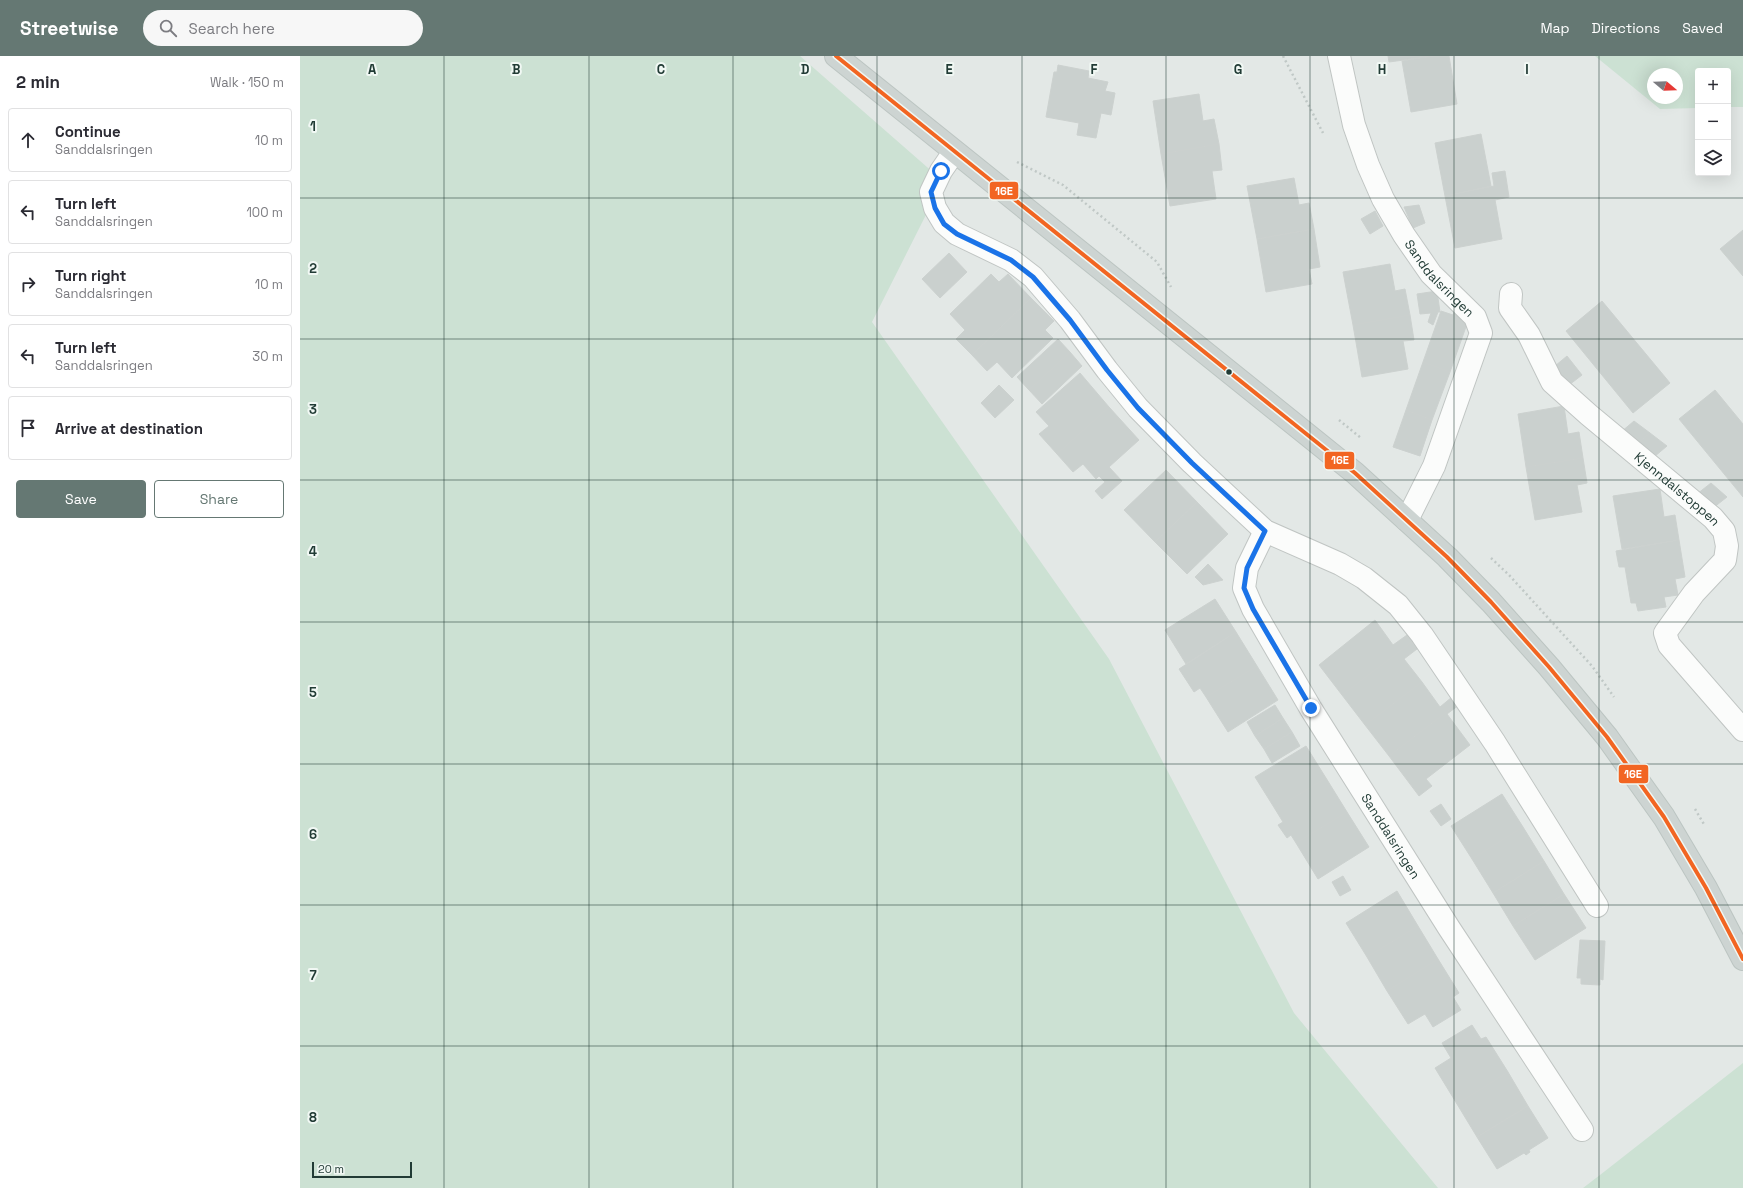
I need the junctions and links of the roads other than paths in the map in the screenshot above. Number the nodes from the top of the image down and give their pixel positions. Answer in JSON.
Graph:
{"nodes":[{"id":1,"x":836,"y":56,"type":"edge"},
{"id":2,"x":1338,"y":56,"type":"edge"},
{"id":3,"x":954,"y":152,"type":"junction"},
{"id":4,"x":1510,"y":294,"type":"dead end"},
{"id":5,"x":1407,"y":520,"type":"junction"},
{"id":6,"x":1265,"y":531,"type":"junction"},
{"id":7,"x":1739,"y":718,"type":"edge"},
{"id":8,"x":1597,"y":906,"type":"dead end"},
{"id":9,"x":1743,"y":959,"type":"edge"},
{"id":10,"x":1582,"y":1130,"type":"dead end"}],
"edges":[{"from":1,"to":3,"type":"main road"},
{"from":2,"to":5,"type":"street","name":"Sanddalsringen"},
{"from":3,"to":5,"type":"main road"},
{"from":3,"to":6,"type":"street"},
{"from":4,"to":7,"type":"street","name":"Kjenndalstoppen"},
{"from":5,"to":9,"type":"main road"},
{"from":6,"to":8,"type":"street"},
{"from":6,"to":10,"type":"street","name":"Sanddalsringen"}]}
